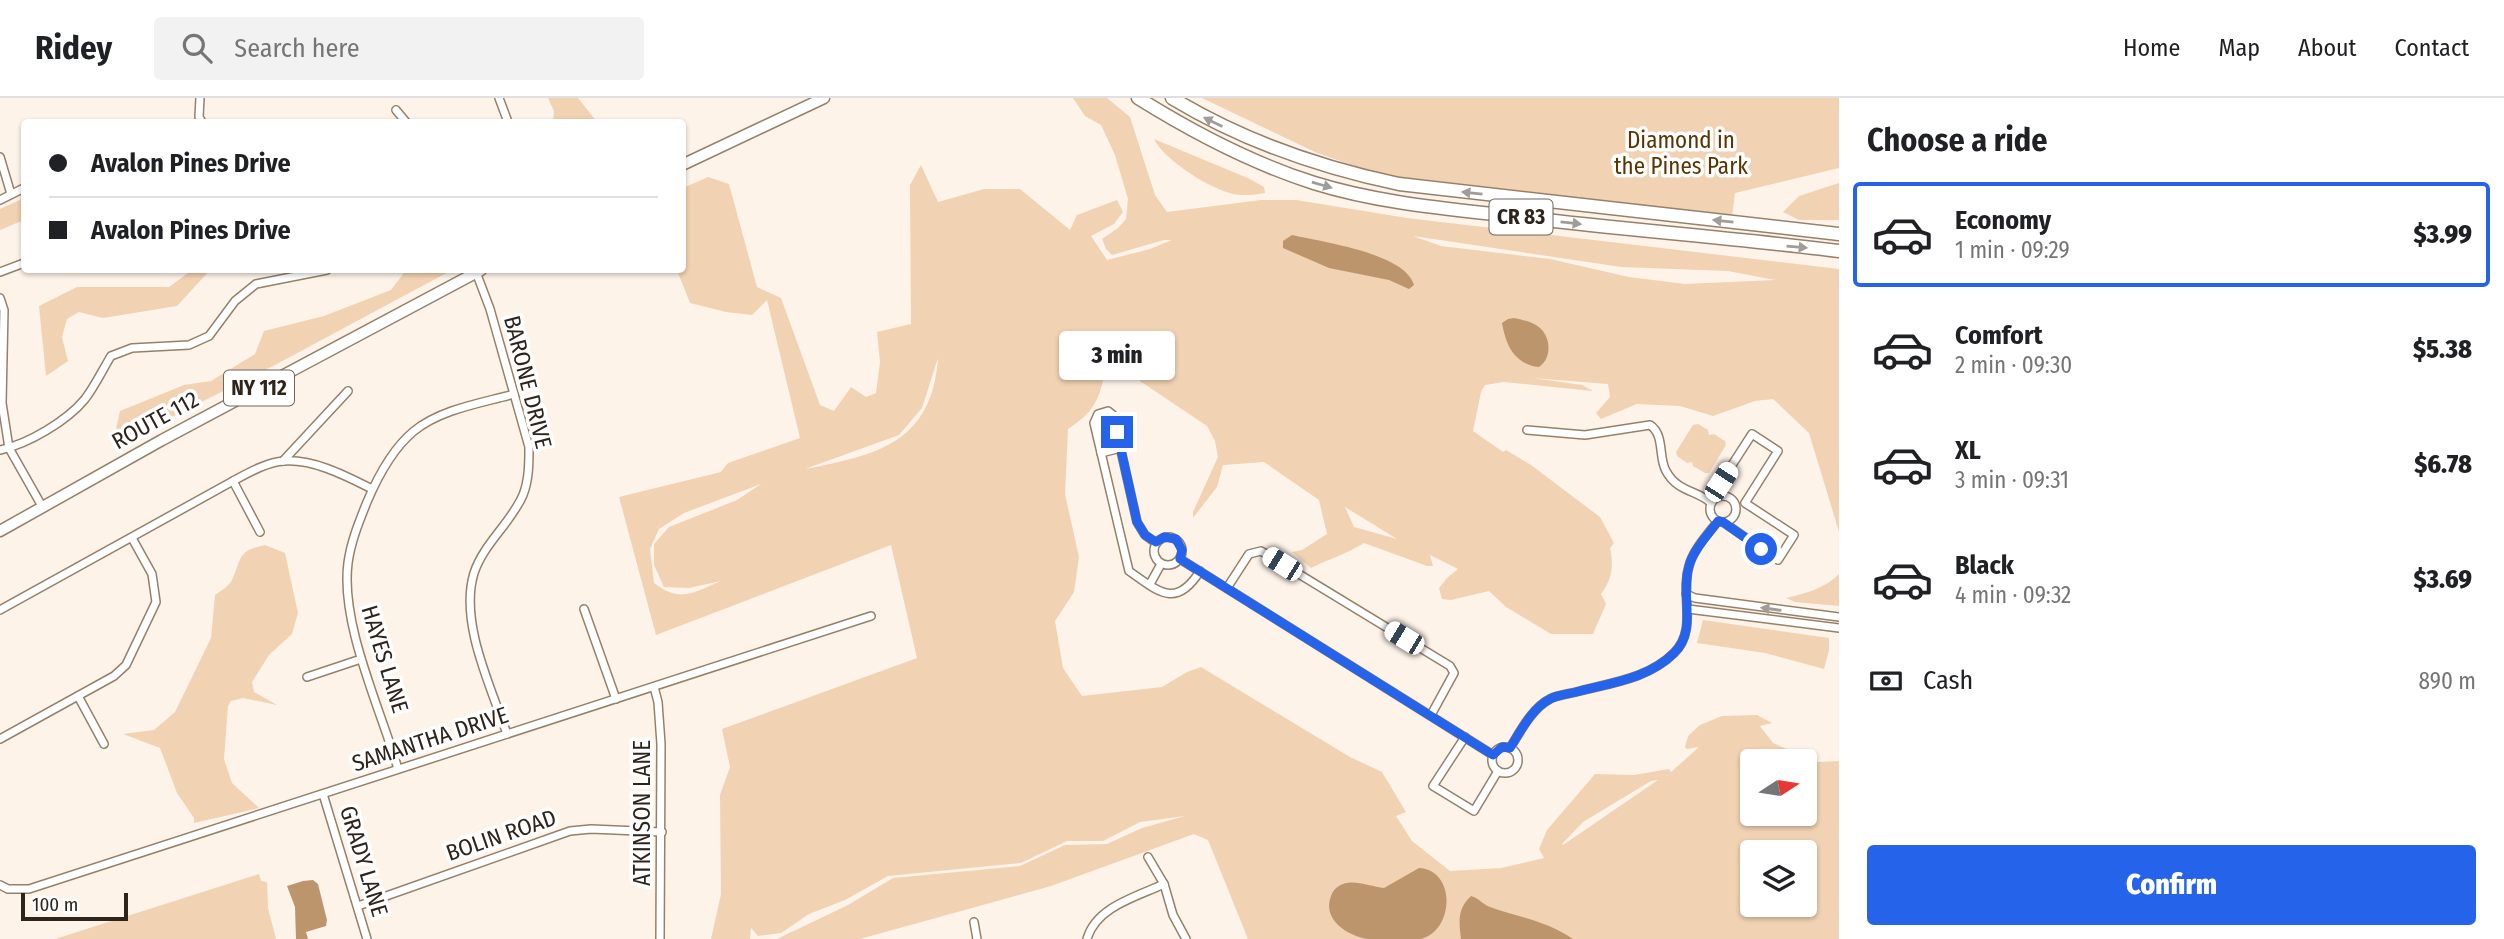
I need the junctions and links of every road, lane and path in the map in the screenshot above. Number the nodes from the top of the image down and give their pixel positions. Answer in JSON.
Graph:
{"nodes":[{"id":1,"x":200,"y":98,"type":"edge"},
{"id":2,"x":499,"y":98,"type":"edge"},
{"id":3,"x":824,"y":98,"type":"edge"},
{"id":4,"x":1138,"y":98,"type":"edge"},
{"id":5,"x":1172,"y":98,"type":"edge"},
{"id":6,"x":811,"y":101,"type":"edge"},
{"id":7,"x":396,"y":110,"type":"dead end"},
{"id":8,"x":200,"y":119,"type":"edge"},
{"id":9,"x":404,"y":119,"type":"edge"},
{"id":10,"x":507,"y":119,"type":"edge"},
{"id":11,"x":1291,"y":156,"type":"junction"},
{"id":12,"x":0,"y":157,"type":"edge"},
{"id":13,"x":686,"y":163,"type":"edge"},
{"id":14,"x":1286,"y":173,"type":"junction"},
{"id":15,"x":21,"y":189,"type":"edge"},
{"id":16,"x":11,"y":194,"type":"junction"},
{"id":17,"x":0,"y":200,"type":"edge"},
{"id":18,"x":1839,"y":234,"type":"edge"},
{"id":19,"x":1839,"y":251,"type":"edge"},
{"id":20,"x":21,"y":264,"type":"edge"},
{"id":21,"x":0,"y":272,"type":"edge"},
{"id":22,"x":312,"y":273,"type":"edge"},
{"id":23,"x":474,"y":273,"type":"edge"},
{"id":24,"x":479,"y":273,"type":"edge"},
{"id":25,"x":0,"y":298,"type":"edge"},
{"id":26,"x":348,"y":391,"type":"dead end"},
{"id":27,"x":514,"y":394,"type":"junction"},
{"id":28,"x":1527,"y":430,"type":"dead end"},
{"id":29,"x":9,"y":448,"type":"junction"},
{"id":30,"x":1121,"y":448,"type":"junction"},
{"id":31,"x":0,"y":450,"type":"edge"},
{"id":32,"x":1101,"y":453,"type":"junction"},
{"id":33,"x":283,"y":461,"type":"junction"},
{"id":34,"x":233,"y":481,"type":"junction"},
{"id":35,"x":372,"y":489,"type":"junction"},
{"id":36,"x":1718,"y":496,"type":"junction"},
{"id":37,"x":1711,"y":503,"type":"junction"},
{"id":38,"x":1745,"y":503,"type":"junction"},
{"id":39,"x":43,"y":508,"type":"junction"},
{"id":40,"x":1736,"y":508,"type":"junction"},
{"id":41,"x":1721,"y":522,"type":"junction"},
{"id":42,"x":0,"y":531,"type":"edge"},
{"id":43,"x":260,"y":532,"type":"dead end"},
{"id":44,"x":132,"y":538,"type":"junction"},
{"id":45,"x":1156,"y":542,"type":"junction"},
{"id":46,"x":1180,"y":559,"type":"junction"},
{"id":47,"x":1161,"y":564,"type":"junction"},
{"id":48,"x":1200,"y":571,"type":"junction"},
{"id":49,"x":1150,"y":584,"type":"junction"},
{"id":50,"x":1227,"y":588,"type":"junction"},
{"id":51,"x":1686,"y":594,"type":"junction"},
{"id":52,"x":584,"y":609,"type":"dead end"},
{"id":53,"x":1688,"y":609,"type":"junction"},
{"id":54,"x":0,"y":610,"type":"edge"},
{"id":55,"x":871,"y":616,"type":"dead end"},
{"id":56,"x":1839,"y":618,"type":"edge"},
{"id":57,"x":1839,"y":629,"type":"edge"},
{"id":58,"x":362,"y":659,"type":"junction"},
{"id":59,"x":307,"y":677,"type":"dead end"},
{"id":60,"x":654,"y":687,"type":"junction"},
{"id":61,"x":78,"y":696,"type":"junction"},
{"id":62,"x":616,"y":699,"type":"junction"},
{"id":63,"x":1431,"y":715,"type":"junction"},
{"id":64,"x":507,"y":734,"type":"junction"},
{"id":65,"x":1465,"y":737,"type":"junction"},
{"id":66,"x":0,"y":739,"type":"edge"},
{"id":67,"x":104,"y":744,"type":"dead end"},
{"id":68,"x":1510,"y":748,"type":"junction"},
{"id":69,"x":1493,"y":755,"type":"junction"},
{"id":70,"x":398,"y":769,"type":"junction"},
{"id":71,"x":1498,"y":771,"type":"junction"},
{"id":72,"x":323,"y":794,"type":"junction"},
{"id":73,"x":662,"y":832,"type":"junction"},
{"id":74,"x":1148,"y":856,"type":"dead end"},
{"id":75,"x":1164,"y":884,"type":"junction"},
{"id":76,"x":0,"y":886,"type":"edge"},
{"id":77,"x":358,"y":906,"type":"junction"},
{"id":78,"x":974,"y":922,"type":"dead end"},
{"id":79,"x":367,"y":939,"type":"edge"},
{"id":80,"x":660,"y":939,"type":"edge"},
{"id":81,"x":977,"y":939,"type":"edge"},
{"id":82,"x":1087,"y":939,"type":"edge"},
{"id":83,"x":1186,"y":939,"type":"edge"}],
"edges":[{"from":1,"to":8,"type":"street"},
{"from":2,"to":10,"type":"street"},
{"from":3,"to":6,"type":"main road"},
{"from":4,"to":14,"type":"highway","number":"CR 83"},
{"from":11,"to":5,"type":"highway","number":"CR 83","one_way":true},
{"from":6,"to":13,"type":"main road"},
{"from":7,"to":9,"type":"street"},
{"from":11,"to":14,"type":"highway"},
{"from":18,"to":11,"type":"highway","number":"CR 83","one_way":true},
{"from":12,"to":16,"type":"street"},
{"from":14,"to":19,"type":"highway","number":"CR 83","one_way":true},
{"from":15,"to":16,"type":"street"},
{"from":16,"to":17,"type":"street"},
{"from":20,"to":21,"type":"street"},
{"from":22,"to":29,"type":"street"},
{"from":23,"to":39,"type":"main road","name":"ROUTE 112","number":"NY 112"},
{"from":24,"to":27,"type":"street","name":"BARONE DRIVE"},
{"from":25,"to":29,"type":"street"},
{"from":26,"to":33,"type":"street"},
{"from":27,"to":35,"type":"street","name":"HAYES LANE"},
{"from":27,"to":64,"type":"street","name":"BARONE DRIVE"},
{"from":28,"to":37,"type":"street"},
{"from":29,"to":31,"type":"street"},
{"from":29,"to":39,"type":"street"},
{"from":30,"to":32,"type":"street"},
{"from":30,"to":32,"type":"street"},
{"from":30,"to":45,"type":"street"},
{"from":32,"to":49,"type":"street"},
{"from":33,"to":34,"type":"street"},
{"from":33,"to":35,"type":"street"},
{"from":34,"to":43,"type":"street"},
{"from":34,"to":44,"type":"street"},
{"from":35,"to":58,"type":"street","name":"HAYES LANE"},
{"from":36,"to":37,"type":"street"},
{"from":36,"to":38,"type":"street"},
{"from":36,"to":40,"type":"street"},
{"from":37,"to":41,"type":"street"},
{"from":38,"to":40,"type":"street"},
{"from":38,"to":41,"type":"street"},
{"from":39,"to":42,"type":"main road","name":"ROUTE 112","number":"NY 112"},
{"from":40,"to":41,"type":"street"},
{"from":41,"to":51,"type":"street"},
{"from":44,"to":54,"type":"street"},
{"from":44,"to":61,"type":"street"},
{"from":45,"to":46,"type":"street"},
{"from":45,"to":47,"type":"street"},
{"from":46,"to":47,"type":"street"},
{"from":46,"to":48,"type":"street"},
{"from":47,"to":49,"type":"street"},
{"from":48,"to":49,"type":"street"},
{"from":48,"to":50,"type":"street"},
{"from":50,"to":63,"type":"street"},
{"from":50,"to":63,"type":"street"},
{"from":51,"to":53,"type":"street"},
{"from":56,"to":51,"type":"street","one_way":true},
{"from":52,"to":62,"type":"street"},
{"from":53,"to":57,"type":"street"},
{"from":53,"to":68,"type":"street"},
{"from":55,"to":60,"type":"street","name":"SAMANTHA DRIVE"},
{"from":56,"to":57,"type":"street"},
{"from":58,"to":59,"type":"street"},
{"from":58,"to":70,"type":"street","name":"HAYES LANE"},
{"from":60,"to":62,"type":"street","name":"SAMANTHA DRIVE"},
{"from":60,"to":73,"type":"street","name":"ATKINSON LANE"},
{"from":61,"to":66,"type":"street"},
{"from":61,"to":67,"type":"street"},
{"from":62,"to":64,"type":"street","name":"SAMANTHA DRIVE"},
{"from":63,"to":65,"type":"street"},
{"from":64,"to":70,"type":"street","name":"SAMANTHA DRIVE"},
{"from":65,"to":69,"type":"street"},
{"from":65,"to":71,"type":"street"},
{"from":68,"to":69,"type":"street"},
{"from":68,"to":71,"type":"street"},
{"from":69,"to":71,"type":"street"},
{"from":70,"to":72,"type":"street","name":"SAMANTHA DRIVE"},
{"from":72,"to":76,"type":"street","name":"SAMANTHA DRIVE"},
{"from":72,"to":77,"type":"street","name":"GRADY LANE"},
{"from":73,"to":77,"type":"street","name":"BOLIN ROAD"},
{"from":73,"to":80,"type":"street","name":"ATKINSON LANE"},
{"from":74,"to":75,"type":"street"},
{"from":75,"to":82,"type":"street"},
{"from":75,"to":83,"type":"street"},
{"from":77,"to":79,"type":"street","name":"GRADY LANE"},
{"from":78,"to":81,"type":"street"}]}
